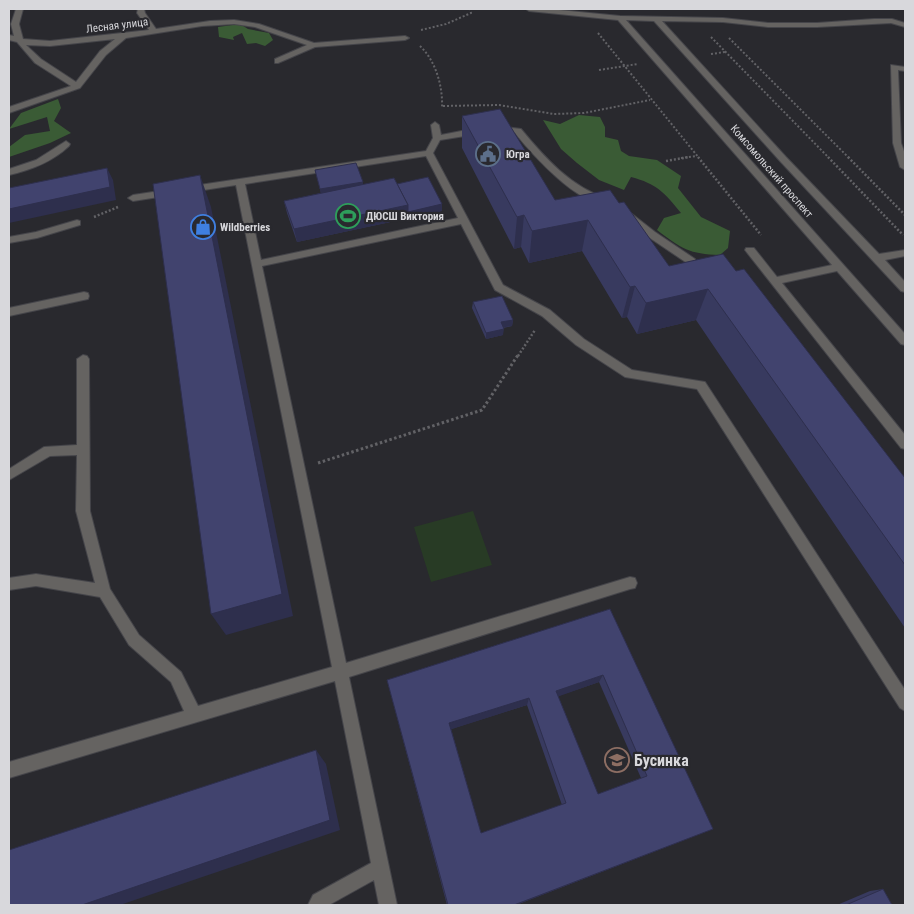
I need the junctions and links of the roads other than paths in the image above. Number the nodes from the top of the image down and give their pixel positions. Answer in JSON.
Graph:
{"nodes":[{"id":1,"x":19,"y":9,"type":"edge"},
{"id":2,"x":141,"y":9,"type":"edge"},
{"id":3,"x":529,"y":9,"type":"edge"},
{"id":4,"x":620,"y":18,"type":"junction"},
{"id":5,"x":658,"y":20,"type":"junction"},
{"id":6,"x":905,"y":25,"type":"edge"},
{"id":7,"x":154,"y":32,"type":"junction"},
{"id":8,"x":9,"y":37,"type":"edge"},
{"id":9,"x":123,"y":37,"type":"junction"},
{"id":10,"x":405,"y":38,"type":"road end"},
{"id":11,"x":21,"y":43,"type":"junction"},
{"id":12,"x":314,"y":45,"type":"junction"},
{"id":13,"x":278,"y":61,"type":"dead end"},
{"id":14,"x":905,"y":68,"type":"edge"},
{"id":15,"x":77,"y":86,"type":"junction"},
{"id":16,"x":9,"y":110,"type":"edge"},
{"id":17,"x":435,"y":125,"type":"road end"},
{"id":18,"x":437,"y":138,"type":"junction"},
{"id":19,"x":66,"y":144,"type":"dead end"},
{"id":20,"x":429,"y":153,"type":"junction"},
{"id":21,"x":905,"y":167,"type":"edge"},
{"id":22,"x":9,"y":172,"type":"edge"},
{"id":23,"x":240,"y":183,"type":"junction"},
{"id":24,"x":154,"y":195,"type":"junction"},
{"id":25,"x":133,"y":198,"type":"road end"},
{"id":26,"x":156,"y":207,"type":"edge"},
{"id":27,"x":464,"y":220,"type":"junction"},
{"id":28,"x":77,"y":223,"type":"road end"},
{"id":29,"x":9,"y":240,"type":"edge"},
{"id":30,"x":750,"y":250,"type":"dead end"},
{"id":31,"x":905,"y":253,"type":"edge"},
{"id":32,"x":878,"y":258,"type":"junction"},
{"id":33,"x":691,"y":261,"type":"edge"},
{"id":34,"x":257,"y":264,"type":"junction"},
{"id":35,"x":839,"y":267,"type":"junction"},
{"id":36,"x":775,"y":281,"type":"junction"},
{"id":37,"x":905,"y":288,"type":"edge"},
{"id":38,"x":84,"y":296,"type":"dead end"},
{"id":39,"x":9,"y":312,"type":"edge"},
{"id":40,"x":905,"y":341,"type":"edge"},
{"id":41,"x":83,"y":359,"type":"dead end"},
{"id":42,"x":905,"y":444,"type":"edge"},
{"id":43,"x":82,"y":450,"type":"junction"},
{"id":44,"x":9,"y":475,"type":"edge"},
{"id":45,"x":630,"y":583,"type":"dead end"},
{"id":46,"x":9,"y":584,"type":"edge"},
{"id":47,"x":104,"y":591,"type":"junction"},
{"id":48,"x":340,"y":672,"type":"junction"},
{"id":49,"x":905,"y":703,"type":"edge"},
{"id":50,"x":194,"y":716,"type":"junction"},
{"id":51,"x":9,"y":770,"type":"edge"},
{"id":52,"x":380,"y":867,"type":"junction"},
{"id":53,"x":317,"y":905,"type":"edge"},
{"id":54,"x":388,"y":905,"type":"edge"}],
"edges":[{"from":1,"to":11,"type":"street"},
{"from":2,"to":7,"type":"street"},
{"from":3,"to":4,"type":"street"},
{"from":4,"to":5,"type":"street"},
{"from":4,"to":35,"type":"street","name":"Комсомольский проспект"},
{"from":5,"to":6,"type":"street"},
{"from":5,"to":32,"type":"street","name":"Комсомольский проспект"},
{"from":7,"to":9,"type":"street","name":"Лесная улица"},
{"from":7,"to":12,"type":"street","name":"Лесная улица"},
{"from":8,"to":11,"type":"street","name":"Лесная улица"},
{"from":9,"to":11,"type":"street","name":"Лесная улица"},
{"from":9,"to":15,"type":"street"},
{"from":10,"to":12,"type":"street","name":"Лесная улица"},
{"from":11,"to":15,"type":"street"},
{"from":12,"to":13,"type":"street"},
{"from":14,"to":21,"type":"street"},
{"from":15,"to":16,"type":"street"},
{"from":17,"to":18,"type":"street"},
{"from":18,"to":20,"type":"street"},
{"from":18,"to":33,"type":"street"},
{"from":19,"to":22,"type":"street"},
{"from":20,"to":23,"type":"street"},
{"from":20,"to":27,"type":"street"},
{"from":23,"to":24,"type":"street"},
{"from":23,"to":34,"type":"street"},
{"from":24,"to":25,"type":"street"},
{"from":24,"to":26,"type":"street"},
{"from":27,"to":34,"type":"street"},
{"from":27,"to":49,"type":"street"},
{"from":28,"to":29,"type":"street"},
{"from":30,"to":36,"type":"street"},
{"from":31,"to":32,"type":"street"},
{"from":32,"to":37,"type":"street","name":"Комсомольский проспект"},
{"from":34,"to":48,"type":"street"},
{"from":35,"to":36,"type":"street"},
{"from":35,"to":40,"type":"street","name":"Комсомольский проспект"},
{"from":36,"to":42,"type":"street"},
{"from":38,"to":39,"type":"street"},
{"from":41,"to":43,"type":"street"},
{"from":43,"to":44,"type":"street"},
{"from":43,"to":47,"type":"street"},
{"from":45,"to":48,"type":"street"},
{"from":46,"to":47,"type":"street"},
{"from":47,"to":50,"type":"street"},
{"from":48,"to":50,"type":"street"},
{"from":48,"to":52,"type":"street"},
{"from":50,"to":51,"type":"street"},
{"from":52,"to":53,"type":"street"},
{"from":52,"to":54,"type":"street"}]}
